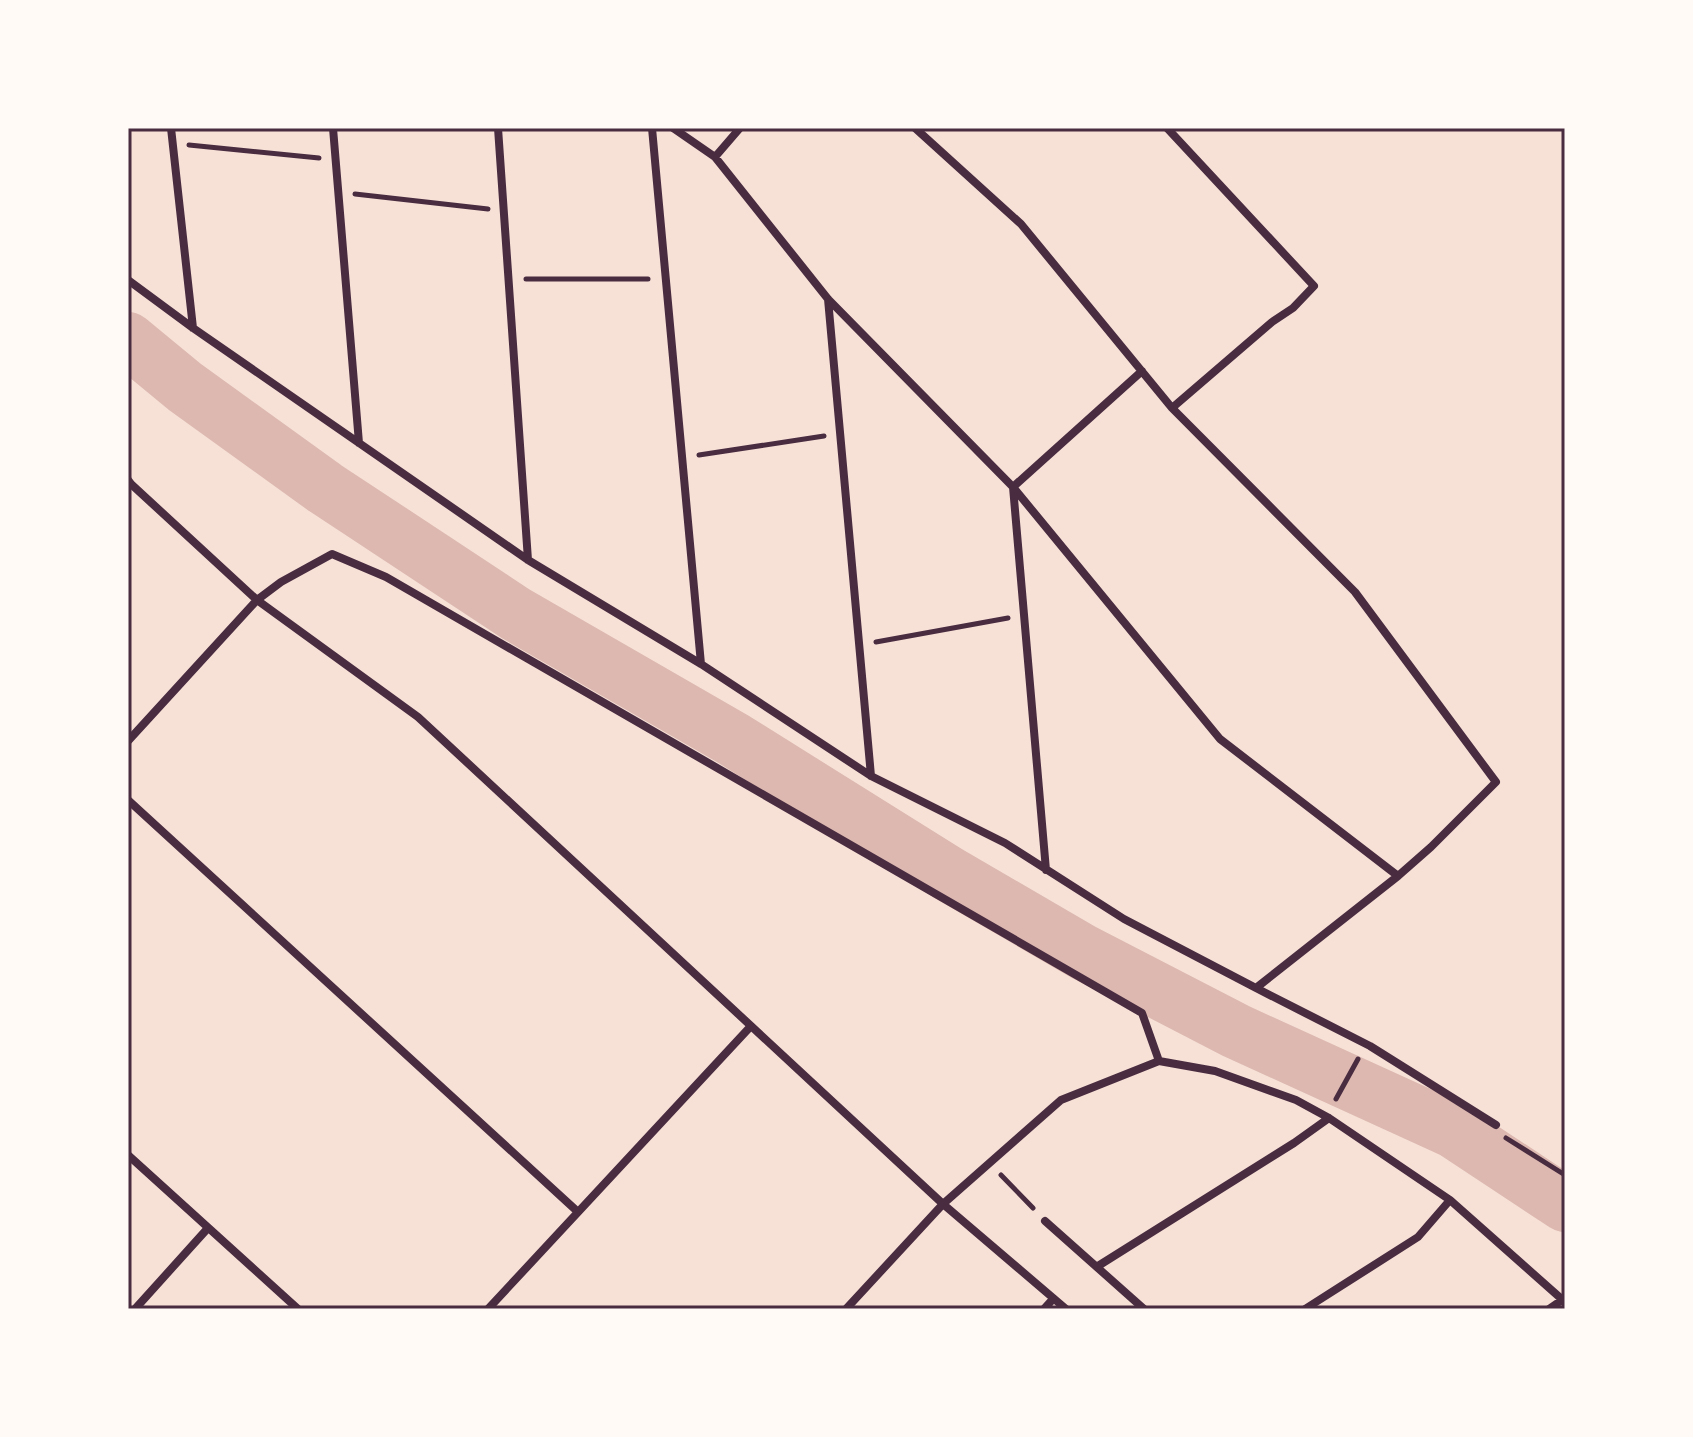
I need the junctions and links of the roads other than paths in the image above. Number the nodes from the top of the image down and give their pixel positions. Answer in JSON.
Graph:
{"nodes":[{"id":1,"x":171,"y":128,"type":"edge"},
{"id":2,"x":333,"y":128,"type":"edge"},
{"id":3,"x":498,"y":128,"type":"edge"},
{"id":4,"x":652,"y":128,"type":"edge"},
{"id":5,"x":673,"y":128,"type":"edge"},
{"id":6,"x":740,"y":128,"type":"edge"},
{"id":7,"x":915,"y":128,"type":"edge"},
{"id":8,"x":1167,"y":128,"type":"edge"},
{"id":9,"x":715,"y":157,"type":"junction"},
{"id":10,"x":128,"y":280,"type":"edge"},
{"id":11,"x":828,"y":299,"type":"junction"},
{"id":12,"x":193,"y":328,"type":"junction"},
{"id":13,"x":1142,"y":371,"type":"junction"},
{"id":14,"x":1172,"y":408,"type":"junction"},
{"id":15,"x":359,"y":443,"type":"junction"},
{"id":16,"x":128,"y":480,"type":"edge"},
{"id":17,"x":1013,"y":487,"type":"junction"},
{"id":18,"x":528,"y":560,"type":"junction"},
{"id":19,"x":257,"y":600,"type":"junction"},
{"id":20,"x":701,"y":664,"type":"junction"},
{"id":21,"x":128,"y":741,"type":"edge"},
{"id":22,"x":871,"y":776,"type":"junction"},
{"id":23,"x":128,"y":800,"type":"edge"},
{"id":24,"x":1046,"y":870,"type":"junction"},
{"id":25,"x":1398,"y":876,"type":"junction"},
{"id":26,"x":1256,"y":988,"type":"junction"},
{"id":27,"x":751,"y":1026,"type":"junction"},
{"id":28,"x":1159,"y":1061,"type":"junction"},
{"id":29,"x":1327,"y":1118,"type":"junction"},
{"id":30,"x":1496,"y":1125,"type":"road end"},
{"id":31,"x":128,"y":1155,"type":"edge"},
{"id":32,"x":1450,"y":1200,"type":"junction"},
{"id":33,"x":943,"y":1204,"type":"junction"},
{"id":34,"x":578,"y":1212,"type":"junction"},
{"id":35,"x":1045,"y":1221,"type":"road end"},
{"id":36,"x":208,"y":1228,"type":"junction"},
{"id":37,"x":1098,"y":1266,"type":"junction"},
{"id":38,"x":1053,"y":1299,"type":"junction"},
{"id":39,"x":1564,"y":1301,"type":"edge"},
{"id":40,"x":135,"y":1309,"type":"edge"},
{"id":41,"x":298,"y":1309,"type":"edge"},
{"id":42,"x":488,"y":1309,"type":"edge"},
{"id":43,"x":846,"y":1309,"type":"edge"},
{"id":44,"x":1044,"y":1309,"type":"edge"},
{"id":45,"x":1066,"y":1309,"type":"edge"},
{"id":46,"x":1144,"y":1309,"type":"edge"},
{"id":47,"x":1305,"y":1309,"type":"edge"},
{"id":48,"x":1549,"y":1309,"type":"edge"}],
"edges":[{"from":1,"to":12,"type":"street"},
{"from":2,"to":15,"type":"street"},
{"from":3,"to":18,"type":"street"},
{"from":4,"to":20,"type":"street"},
{"from":5,"to":9,"type":"street"},
{"from":6,"to":9,"type":"street"},
{"from":7,"to":13,"type":"street"},
{"from":8,"to":14,"type":"street"},
{"from":9,"to":11,"type":"street"},
{"from":10,"to":12,"type":"street"},
{"from":11,"to":17,"type":"street"},
{"from":11,"to":22,"type":"street"},
{"from":12,"to":15,"type":"street"},
{"from":13,"to":14,"type":"street"},
{"from":13,"to":17,"type":"street"},
{"from":14,"to":25,"type":"street"},
{"from":15,"to":18,"type":"street"},
{"from":16,"to":19,"type":"street"},
{"from":17,"to":24,"type":"street"},
{"from":17,"to":25,"type":"street"},
{"from":18,"to":20,"type":"street"},
{"from":19,"to":21,"type":"street"},
{"from":19,"to":27,"type":"street"},
{"from":19,"to":28,"type":"street"},
{"from":20,"to":22,"type":"street"},
{"from":22,"to":24,"type":"street"},
{"from":23,"to":34,"type":"street"},
{"from":24,"to":26,"type":"street"},
{"from":25,"to":26,"type":"street"},
{"from":26,"to":30,"type":"street"},
{"from":27,"to":33,"type":"street"},
{"from":27,"to":34,"type":"street"},
{"from":28,"to":29,"type":"street"},
{"from":28,"to":33,"type":"street"},
{"from":29,"to":32,"type":"street"},
{"from":29,"to":37,"type":"street"},
{"from":31,"to":36,"type":"street"},
{"from":32,"to":39,"type":"street"},
{"from":32,"to":47,"type":"street"},
{"from":33,"to":38,"type":"street"},
{"from":33,"to":43,"type":"street"},
{"from":34,"to":42,"type":"street"},
{"from":35,"to":37,"type":"street"},
{"from":36,"to":40,"type":"street"},
{"from":36,"to":41,"type":"street"},
{"from":37,"to":46,"type":"street"},
{"from":38,"to":44,"type":"street"},
{"from":38,"to":45,"type":"street"},
{"from":39,"to":48,"type":"street"}]}
